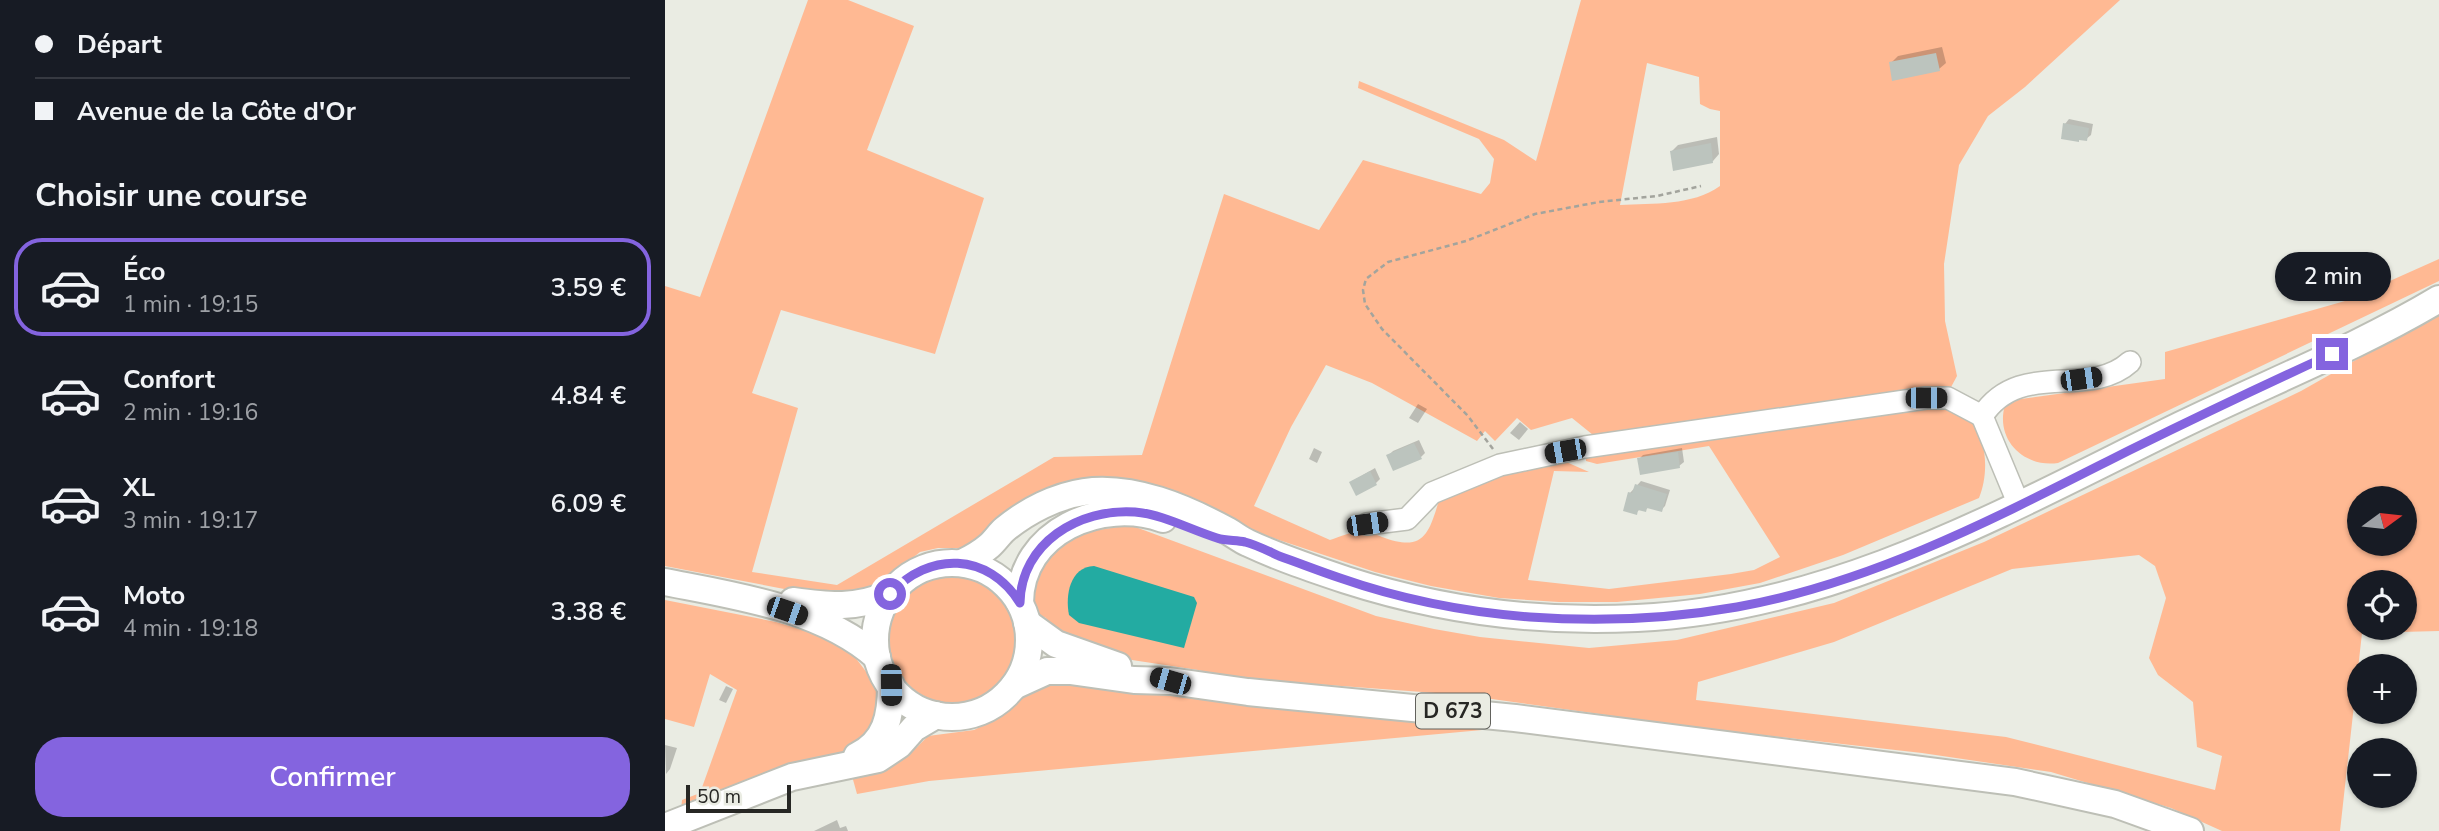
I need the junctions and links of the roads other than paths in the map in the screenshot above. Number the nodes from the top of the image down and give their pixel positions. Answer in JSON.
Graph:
{"nodes":[{"id":1,"x":2439,"y":299,"type":"edge"},
{"id":2,"x":2130,"y":362,"type":"dead end"},
{"id":3,"x":1982,"y":416,"type":"junction"},
{"id":4,"x":2019,"y":505,"type":"junction"},
{"id":5,"x":1367,"y":524,"type":"dead end"},
{"id":6,"x":1245,"y":542,"type":"junction"},
{"id":7,"x":962,"y":563,"type":"junction"},
{"id":8,"x":665,"y":582,"type":"edge"},
{"id":9,"x":890,"y":594,"type":"junction"},
{"id":10,"x":765,"y":602,"type":"junction"},
{"id":11,"x":1023,"y":613,"type":"junction"},
{"id":12,"x":877,"y":657,"type":"junction"},
{"id":13,"x":1170,"y":681,"type":"junction"},
{"id":14,"x":891,"y":685,"type":"junction"},
{"id":15,"x":1014,"y":686,"type":"junction"},
{"id":16,"x":936,"y":715,"type":"junction"},
{"id":17,"x":830,"y":769,"type":"junction"},
{"id":18,"x":665,"y":827,"type":"edge"},
{"id":19,"x":2190,"y":831,"type":"edge"}],
"edges":[{"from":1,"to":4,"type":"main road"},
{"from":2,"to":3,"type":"street"},
{"from":3,"to":4,"type":"street"},
{"from":3,"to":5,"type":"street"},
{"from":4,"to":6,"type":"main road"},
{"from":6,"to":7,"type":"main road"},
{"from":6,"to":11,"type":"main road"},
{"from":7,"to":9,"type":"main road"},
{"from":7,"to":11,"type":"main road"},
{"from":8,"to":10,"type":"main road"},
{"from":9,"to":10,"type":"main road"},
{"from":9,"to":12,"type":"main road"},
{"from":10,"to":12,"type":"main road"},
{"from":11,"to":13,"type":"main road","number":"D 673"},
{"from":11,"to":15,"type":"main road"},
{"from":12,"to":14,"type":"main road"},
{"from":13,"to":15,"type":"main road","number":"D 673"},
{"from":13,"to":19,"type":"main road","number":"D 673"},
{"from":14,"to":16,"type":"main road"},
{"from":14,"to":17,"type":"main road"},
{"from":15,"to":16,"type":"main road"},
{"from":16,"to":17,"type":"main road"},
{"from":17,"to":18,"type":"main road"}]}
